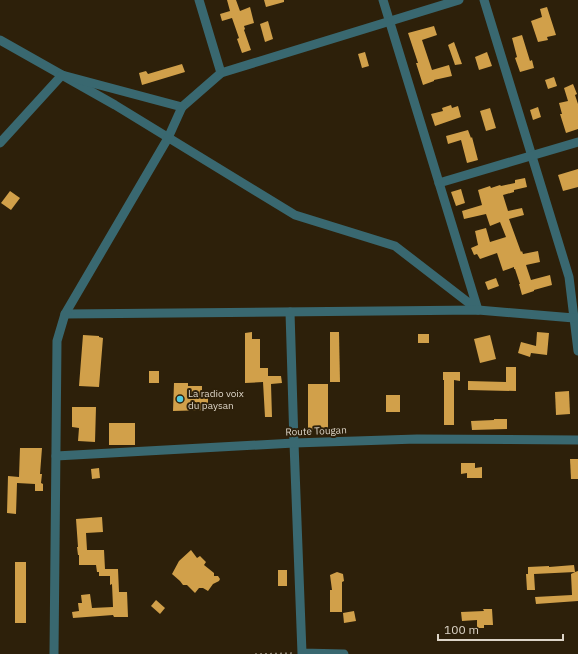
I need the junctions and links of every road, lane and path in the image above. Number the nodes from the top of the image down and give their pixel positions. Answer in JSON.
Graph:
{"nodes":[{"id":1,"x":199,"y":0,"type":"edge"},
{"id":2,"x":383,"y":0,"type":"edge"},
{"id":3,"x":459,"y":0,"type":"edge"},
{"id":4,"x":484,"y":0,"type":"edge"},
{"id":5,"x":390,"y":21,"type":"junction"},
{"id":6,"x":0,"y":40,"type":"edge"},
{"id":7,"x":222,"y":73,"type":"junction"},
{"id":8,"x":62,"y":75,"type":"junction"},
{"id":9,"x":182,"y":107,"type":"junction"},
{"id":10,"x":168,"y":138,"type":"junction"},
{"id":11,"x":578,"y":142,"type":"edge"},
{"id":12,"x":0,"y":143,"type":"edge"},
{"id":13,"x":532,"y":156,"type":"junction"},
{"id":14,"x":439,"y":183,"type":"junction"},
{"id":15,"x":478,"y":310,"type":"junction"},
{"id":16,"x":290,"y":312,"type":"junction"},
{"id":17,"x":65,"y":314,"type":"junction"},
{"id":18,"x":574,"y":318,"type":"junction"},
{"id":19,"x":578,"y":351,"type":"edge"},
{"id":20,"x":578,"y":440,"type":"edge"},
{"id":21,"x":294,"y":442,"type":"junction"},
{"id":22,"x":56,"y":456,"type":"junction"},
{"id":23,"x":302,"y":653,"type":"junction"},
{"id":24,"x":54,"y":654,"type":"edge"},
{"id":25,"x":254,"y":654,"type":"edge"},
{"id":26,"x":344,"y":654,"type":"edge"}],
"edges":[{"from":1,"to":7,"type":"street"},
{"from":2,"to":5,"type":"street"},
{"from":3,"to":5,"type":"street"},
{"from":4,"to":13,"type":"street"},
{"from":5,"to":7,"type":"street"},
{"from":5,"to":14,"type":"street"},
{"from":6,"to":8,"type":"street"},
{"from":7,"to":9,"type":"street"},
{"from":8,"to":9,"type":"street"},
{"from":8,"to":10,"type":"street"},
{"from":8,"to":12,"type":"street"},
{"from":9,"to":10,"type":"street"},
{"from":10,"to":15,"type":"street"},
{"from":10,"to":17,"type":"street"},
{"from":11,"to":13,"type":"street"},
{"from":13,"to":14,"type":"street"},
{"from":13,"to":18,"type":"street"},
{"from":14,"to":15,"type":"street"},
{"from":15,"to":16,"type":"street"},
{"from":15,"to":18,"type":"street"},
{"from":16,"to":17,"type":"street"},
{"from":16,"to":21,"type":"street"},
{"from":17,"to":22,"type":"street"},
{"from":18,"to":19,"type":"street"},
{"from":20,"to":21,"type":"street","name":"Route Tougan"},
{"from":21,"to":22,"type":"street","name":"Route Tougan"},
{"from":21,"to":23,"type":"street"},
{"from":22,"to":24,"type":"street"},
{"from":23,"to":25,"type":"path"},
{"from":23,"to":26,"type":"street"}]}
